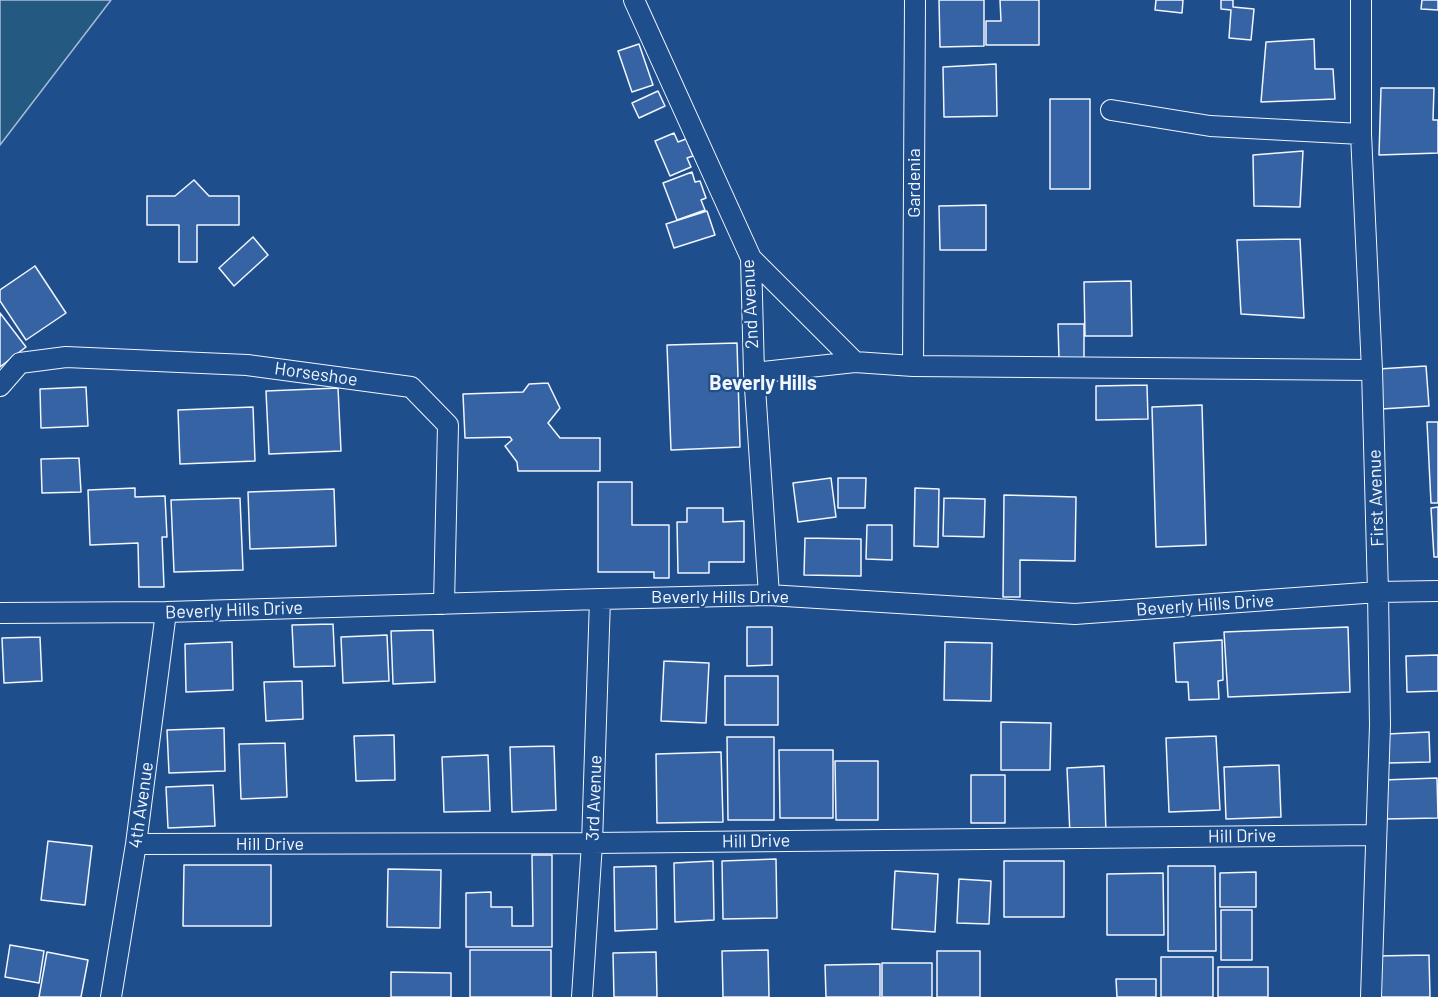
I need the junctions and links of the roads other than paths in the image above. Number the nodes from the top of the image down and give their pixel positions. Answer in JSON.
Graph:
{"nodes":[{"id":1,"x":634,"y":0,"type":"edge"},
{"id":2,"x":915,"y":0,"type":"edge"},
{"id":3,"x":1361,"y":0,"type":"edge"},
{"id":4,"x":1111,"y":110,"type":"dead end"},
{"id":5,"x":1361,"y":134,"type":"junction"},
{"id":6,"x":751,"y":258,"type":"junction"},
{"id":7,"x":855,"y":362,"type":"junction"},
{"id":8,"x":913,"y":366,"type":"junction"},
{"id":9,"x":1372,"y":370,"type":"junction"},
{"id":10,"x":754,"y":373,"type":"junction"},
{"id":11,"x":0,"y":386,"type":"edge"},
{"id":12,"x":1438,"y":591,"type":"edge"},
{"id":13,"x":1378,"y":592,"type":"junction"},
{"id":14,"x":769,"y":595,"type":"junction"},
{"id":15,"x":600,"y":599,"type":"junction"},
{"id":16,"x":444,"y":604,"type":"junction"},
{"id":17,"x":166,"y":612,"type":"junction"},
{"id":18,"x":0,"y":613,"type":"edge"},
{"id":19,"x":1376,"y":835,"type":"junction"},
{"id":20,"x":592,"y":843,"type":"junction"},
{"id":21,"x":136,"y":844,"type":"junction"},
{"id":22,"x":111,"y":997,"type":"edge"},
{"id":23,"x":582,"y":997,"type":"edge"},
{"id":24,"x":1371,"y":997,"type":"edge"}],
"edges":[{"from":1,"to":6,"type":"street","name":"2nd Avenue"},
{"from":2,"to":8,"type":"street","name":"Gardenia"},
{"from":3,"to":5,"type":"street","name":"First Avenue"},
{"from":4,"to":5,"type":"street"},
{"from":5,"to":9,"type":"street","name":"First Avenue"},
{"from":6,"to":7,"type":"street"},
{"from":6,"to":10,"type":"street","name":"2nd Avenue"},
{"from":7,"to":8,"type":"street"},
{"from":7,"to":10,"type":"street"},
{"from":8,"to":9,"type":"street"},
{"from":9,"to":13,"type":"street","name":"First Avenue"},
{"from":10,"to":14,"type":"street","name":"2nd Avenue"},
{"from":11,"to":16,"type":"street","name":"Horseshoe"},
{"from":12,"to":13,"type":"street","name":"Beverly Hills Drive"},
{"from":13,"to":14,"type":"street","name":"Beverly Hills Drive"},
{"from":13,"to":19,"type":"street","name":"First Avenue"},
{"from":14,"to":15,"type":"street","name":"Beverly Hills Drive"},
{"from":15,"to":16,"type":"street","name":"Beverly Hills Drive"},
{"from":15,"to":20,"type":"street","name":"3rd Avenue"},
{"from":16,"to":17,"type":"street","name":"Beverly Hills Drive"},
{"from":17,"to":18,"type":"street","name":"Beverly Hills Drive"},
{"from":17,"to":21,"type":"street","name":"4th Avenue"},
{"from":19,"to":20,"type":"street","name":"Hill Drive"},
{"from":19,"to":24,"type":"street","name":"First Avenue"},
{"from":20,"to":21,"type":"street","name":"Hill Drive"},
{"from":20,"to":23,"type":"street","name":"3rd Avenue"},
{"from":21,"to":22,"type":"street","name":"4th Avenue"}]}
